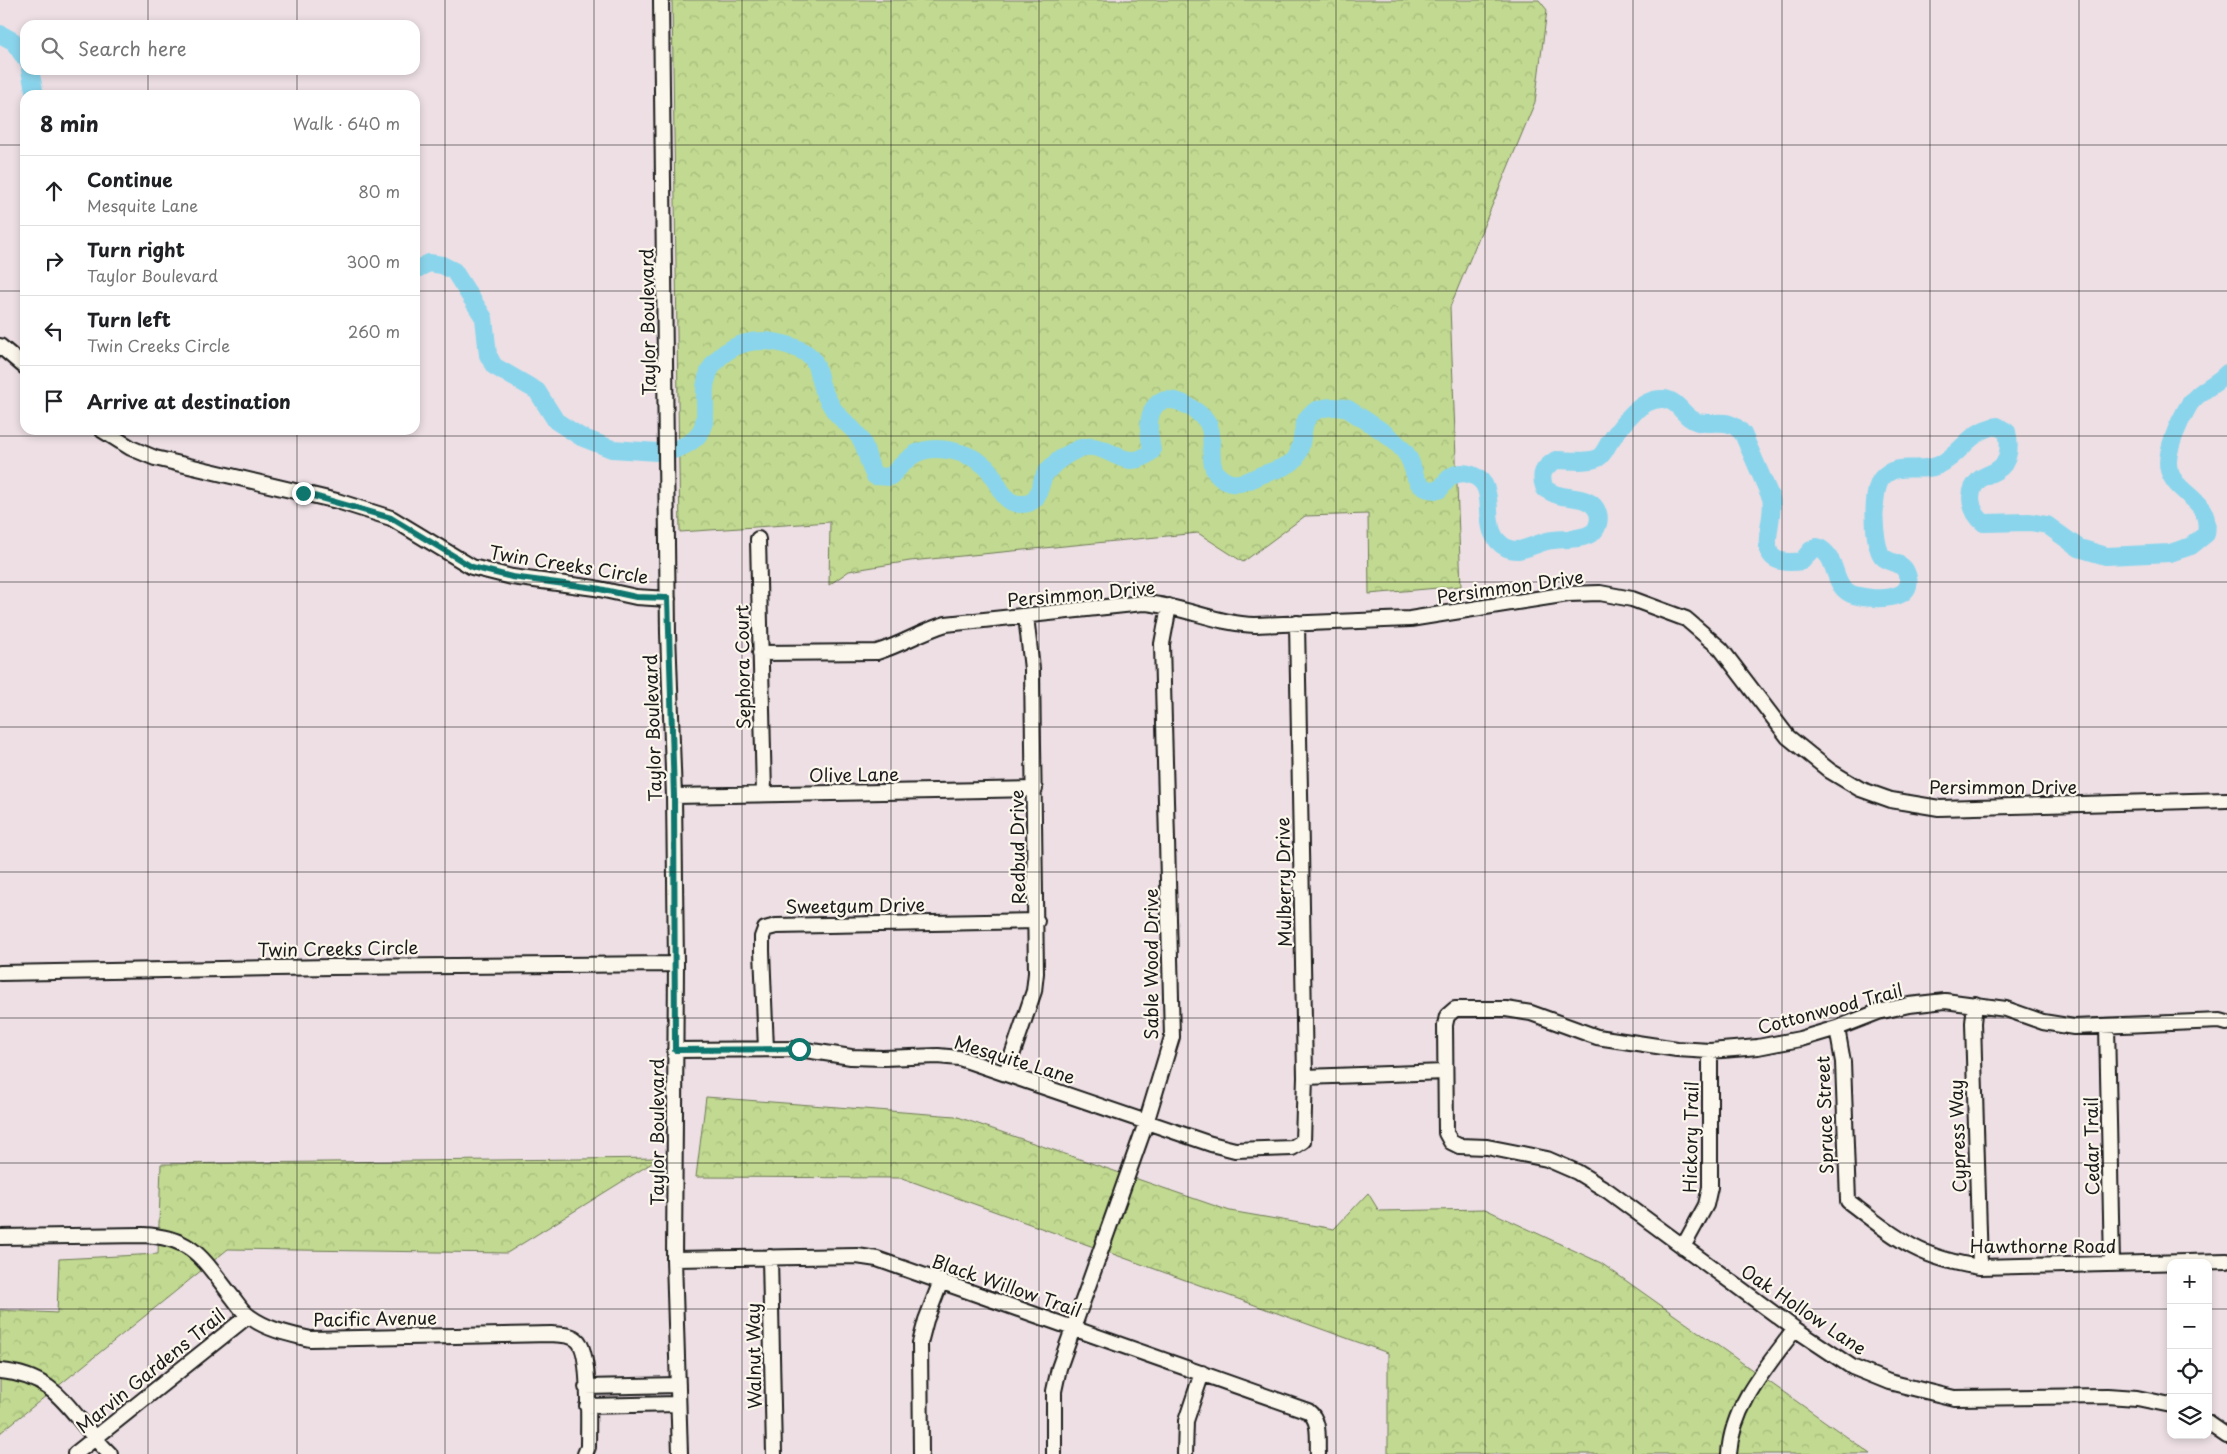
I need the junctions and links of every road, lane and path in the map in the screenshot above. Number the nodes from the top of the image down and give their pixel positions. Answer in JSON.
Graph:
{"nodes":[{"id":1,"x":661,"y":0,"type":"edge"},
{"id":2,"x":0,"y":346,"type":"edge"},
{"id":3,"x":20,"y":363,"type":"edge"},
{"id":4,"x":110,"y":435,"type":"edge"},
{"id":5,"x":758,"y":539,"type":"dead end"},
{"id":6,"x":668,"y":598,"type":"junction"},
{"id":7,"x":1169,"y":606,"type":"junction"},
{"id":8,"x":1026,"y":616,"type":"junction"},
{"id":9,"x":1297,"y":622,"type":"junction"},
{"id":10,"x":760,"y":653,"type":"junction"},
{"id":11,"x":1035,"y":789,"type":"junction"},
{"id":12,"x":764,"y":794,"type":"junction"},
{"id":13,"x":674,"y":796,"type":"junction"},
{"id":14,"x":2227,"y":800,"type":"edge"},
{"id":15,"x":1037,"y":921,"type":"junction"},
{"id":16,"x":676,"y":964,"type":"junction"},
{"id":17,"x":0,"y":973,"type":"edge"},
{"id":18,"x":1975,"y":1004,"type":"junction"},
{"id":19,"x":2227,"y":1023,"type":"edge"},
{"id":20,"x":2106,"y":1026,"type":"junction"},
{"id":21,"x":1837,"y":1028,"type":"junction"},
{"id":22,"x":766,"y":1049,"type":"junction"},
{"id":23,"x":675,"y":1050,"type":"junction"},
{"id":24,"x":1710,"y":1051,"type":"junction"},
{"id":25,"x":1445,"y":1072,"type":"junction"},
{"id":26,"x":1006,"y":1073,"type":"junction"},
{"id":27,"x":1305,"y":1077,"type":"junction"},
{"id":28,"x":1146,"y":1123,"type":"junction"},
{"id":29,"x":1303,"y":1141,"type":"joint"},
{"id":30,"x":1848,"y":1201,"type":"joint"},
{"id":31,"x":0,"y":1237,"type":"edge"},
{"id":32,"x":1683,"y":1247,"type":"junction"},
{"id":33,"x":770,"y":1257,"type":"junction"},
{"id":34,"x":674,"y":1259,"type":"junction"},
{"id":35,"x":2227,"y":1261,"type":"edge"},
{"id":36,"x":2112,"y":1264,"type":"junction"},
{"id":37,"x":1980,"y":1267,"type":"junction"},
{"id":38,"x":941,"y":1281,"type":"junction"},
{"id":39,"x":248,"y":1316,"type":"junction"},
{"id":40,"x":1073,"y":1328,"type":"junction"},
{"id":41,"x":1795,"y":1329,"type":"junction"},
{"id":42,"x":0,"y":1371,"type":"edge"},
{"id":43,"x":1202,"y":1373,"type":"junction"},
{"id":44,"x":678,"y":1385,"type":"junction"},
{"id":45,"x":586,"y":1386,"type":"junction"},
{"id":46,"x":678,"y":1404,"type":"junction"},
{"id":47,"x":2167,"y":1404,"type":"edge"},
{"id":48,"x":587,"y":1406,"type":"junction"},
{"id":49,"x":2212,"y":1425,"type":"edge"},
{"id":50,"x":2226,"y":1434,"type":"edge"},
{"id":51,"x":94,"y":1439,"type":"junction"},
{"id":52,"x":76,"y":1454,"type":"edge"},
{"id":53,"x":110,"y":1454,"type":"edge"},
{"id":54,"x":585,"y":1454,"type":"edge"},
{"id":55,"x":680,"y":1454,"type":"edge"},
{"id":56,"x":774,"y":1454,"type":"edge"},
{"id":57,"x":921,"y":1454,"type":"edge"},
{"id":58,"x":1054,"y":1454,"type":"edge"},
{"id":59,"x":1186,"y":1454,"type":"edge"},
{"id":60,"x":1318,"y":1454,"type":"edge"},
{"id":61,"x":1729,"y":1454,"type":"edge"}],
"edges":[{"from":1,"to":6,"type":"street","name":"Taylor Boulevard"},
{"from":2,"to":3,"type":"street"},
{"from":4,"to":6,"type":"street","name":"Twin Creeks Circle"},
{"from":5,"to":10,"type":"street","name":"Sephora Court"},
{"from":6,"to":13,"type":"street","name":"Taylor Boulevard"},
{"from":7,"to":8,"type":"street","name":"Persimmon Drive"},
{"from":7,"to":9,"type":"street","name":"Persimmon Drive"},
{"from":7,"to":28,"type":"street","name":"Sable Wood Drive"},
{"from":8,"to":10,"type":"street","name":"Persimmon Drive"},
{"from":8,"to":11,"type":"street","name":"Redbud Drive"},
{"from":9,"to":14,"type":"street","name":"Persimmon Drive"},
{"from":9,"to":27,"type":"street","name":"Mulberry Drive"},
{"from":10,"to":12,"type":"street","name":"Sephora Court"},
{"from":11,"to":12,"type":"street","name":"Olive Lane"},
{"from":11,"to":15,"type":"street","name":"Redbud Drive"},
{"from":12,"to":13,"type":"street","name":"Olive Lane"},
{"from":13,"to":16,"type":"street","name":"Taylor Boulevard"},
{"from":15,"to":22,"type":"street","name":"Sweetgum Drive"},
{"from":15,"to":26,"type":"street","name":"Redbud Drive"},
{"from":16,"to":17,"type":"street","name":"Twin Creeks Circle"},
{"from":16,"to":23,"type":"street","name":"Taylor Boulevard"},
{"from":18,"to":20,"type":"street","name":"Cottonwood Trail"},
{"from":18,"to":21,"type":"street","name":"Cottonwood Trail"},
{"from":18,"to":37,"type":"street","name":"Cypress Way"},
{"from":19,"to":20,"type":"street","name":"Cottonwood Trail"},
{"from":20,"to":36,"type":"street","name":"Cedar Trail"},
{"from":21,"to":24,"type":"street","name":"Cottonwood Trail"},
{"from":21,"to":30,"type":"street","name":"Spruce Street"},
{"from":22,"to":23,"type":"street","name":"Mesquite Lane"},
{"from":22,"to":26,"type":"street","name":"Mesquite Lane"},
{"from":23,"to":34,"type":"street","name":"Taylor Boulevard"},
{"from":24,"to":25,"type":"street","name":"Cottonwood Trail"},
{"from":24,"to":32,"type":"street","name":"Hickory Trail"},
{"from":25,"to":27,"type":"street"},
{"from":25,"to":32,"type":"street","name":"Oak Hollow Lane"},
{"from":26,"to":28,"type":"street","name":"Mesquite Lane"},
{"from":27,"to":29,"type":"street","name":"Mulberry Drive"},
{"from":28,"to":29,"type":"street","name":"Mesquite Lane"},
{"from":28,"to":40,"type":"street","name":"Sable Wood Drive"},
{"from":30,"to":37,"type":"street","name":"Hawthorne Road"},
{"from":31,"to":39,"type":"street","name":"Pacific Avenue"},
{"from":32,"to":41,"type":"street","name":"Oak Hollow Lane"},
{"from":33,"to":34,"type":"street","name":"Black Willow Trail"},
{"from":33,"to":38,"type":"street","name":"Black Willow Trail"},
{"from":33,"to":56,"type":"street","name":"Walnut Way"},
{"from":34,"to":44,"type":"street","name":"Taylor Boulevard"},
{"from":35,"to":36,"type":"street","name":"Hawthorne Road"},
{"from":36,"to":37,"type":"street","name":"Hawthorne Road"},
{"from":38,"to":40,"type":"street","name":"Black Willow Trail"},
{"from":38,"to":57,"type":"street"},
{"from":39,"to":45,"type":"street","name":"Pacific Avenue"},
{"from":39,"to":51,"type":"street","name":"Marvin Gardens Trail"},
{"from":40,"to":43,"type":"street","name":"Black Willow Trail"},
{"from":40,"to":58,"type":"street","name":"Sable Wood Drive"},
{"from":41,"to":47,"type":"street","name":"Oak Hollow Lane"},
{"from":41,"to":61,"type":"street"},
{"from":42,"to":51,"type":"street"},
{"from":43,"to":59,"type":"street"},
{"from":43,"to":60,"type":"street","name":"Black Willow Trail"},
{"from":44,"to":45,"type":"street"},
{"from":44,"to":46,"type":"street","name":"Taylor Boulevard"},
{"from":45,"to":48,"type":"street"},
{"from":46,"to":48,"type":"street"},
{"from":46,"to":55,"type":"street","name":"Taylor Boulevard"},
{"from":48,"to":54,"type":"street"},
{"from":49,"to":50,"type":"street"},
{"from":51,"to":52,"type":"street","name":"Marvin Gardens Trail"},
{"from":51,"to":53,"type":"street"}]}
